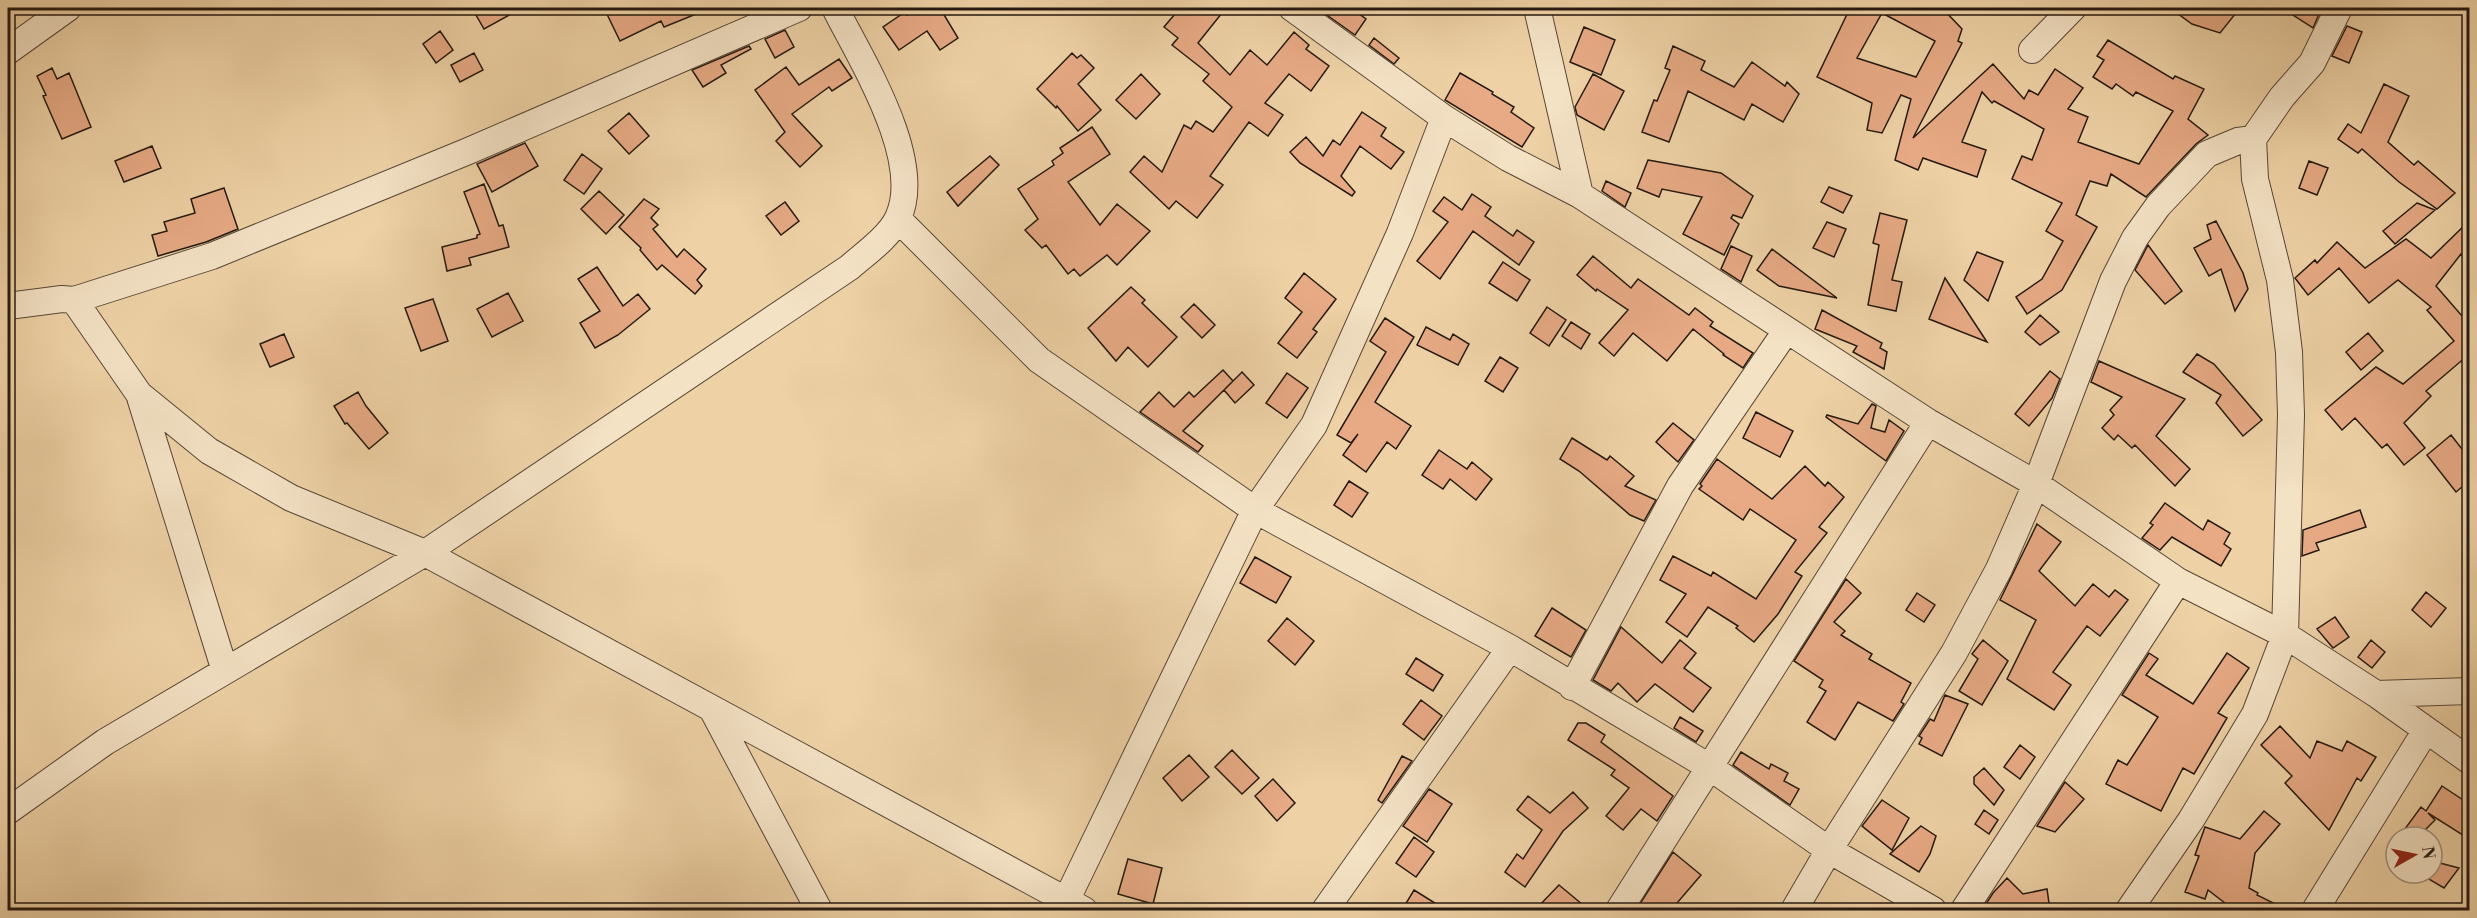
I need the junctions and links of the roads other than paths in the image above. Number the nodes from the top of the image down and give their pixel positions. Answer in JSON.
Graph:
{"nodes":[{"id":1,"x":68,"y":8,"type":"edge"},
{"id":2,"x":799,"y":8,"type":"edge"},
{"id":3,"x":835,"y":8,"type":"edge"},
{"id":4,"x":1292,"y":8,"type":"edge"},
{"id":5,"x":1537,"y":8,"type":"edge"},
{"id":6,"x":2073,"y":8,"type":"edge"},
{"id":7,"x":2339,"y":8,"type":"edge"},
{"id":8,"x":2032,"y":50,"type":"dead end"},
{"id":9,"x":8,"y":51,"type":"edge"},
{"id":10,"x":1444,"y":118,"type":"junction"},
{"id":11,"x":2253,"y":139,"type":"junction"},
{"id":12,"x":1580,"y":195,"type":"junction"},
{"id":13,"x":898,"y":219,"type":"junction"},
{"id":14,"x":74,"y":300,"type":"junction"},
{"id":15,"x":8,"y":306,"type":"edge"},
{"id":16,"x":1786,"y":331,"type":"junction"},
{"id":17,"x":139,"y":394,"type":"junction"},
{"id":18,"x":1928,"y":422,"type":"junction"},
{"id":19,"x":2036,"y":484,"type":"junction"},
{"id":20,"x":1255,"y":510,"type":"junction"},
{"id":21,"x":424,"y":553,"type":"junction"},
{"id":22,"x":2178,"y":581,"type":"junction"},
{"id":23,"x":2284,"y":635,"type":"junction"},
{"id":24,"x":1510,"y":648,"type":"junction"},
{"id":25,"x":225,"y":671,"type":"junction"},
{"id":26,"x":1572,"y":687,"type":"junction"},
{"id":27,"x":2469,"y":691,"type":"edge"},
{"id":28,"x":2376,"y":694,"type":"junction"},
{"id":29,"x":712,"y":709,"type":"junction"},
{"id":30,"x":2427,"y":730,"type":"junction"},
{"id":31,"x":2469,"y":761,"type":"edge"},
{"id":32,"x":1711,"y":768,"type":"junction"},
{"id":33,"x":8,"y":810,"type":"edge"},
{"id":34,"x":1829,"y":850,"type":"junction"},
{"id":35,"x":1075,"y":906,"type":"edge"},
{"id":36,"x":819,"y":910,"type":"edge"},
{"id":37,"x":1325,"y":910,"type":"edge"},
{"id":38,"x":1619,"y":910,"type":"edge"},
{"id":39,"x":1794,"y":910,"type":"edge"},
{"id":40,"x":1933,"y":910,"type":"edge"},
{"id":41,"x":1964,"y":910,"type":"edge"},
{"id":42,"x":2128,"y":910,"type":"edge"},
{"id":43,"x":2315,"y":910,"type":"edge"}],
"edges":[{"from":1,"to":9,"type":"street"},
{"from":2,"to":14,"type":"street"},
{"from":3,"to":13,"type":"street"},
{"from":4,"to":10,"type":"street"},
{"from":5,"to":12,"type":"street"},
{"from":6,"to":8,"type":"street"},
{"from":7,"to":11,"type":"street"},
{"from":10,"to":12,"type":"street"},
{"from":10,"to":20,"type":"street"},
{"from":11,"to":19,"type":"street"},
{"from":11,"to":23,"type":"street"},
{"from":12,"to":16,"type":"street"},
{"from":13,"to":20,"type":"street"},
{"from":13,"to":21,"type":"street"},
{"from":14,"to":15,"type":"street"},
{"from":14,"to":17,"type":"street"},
{"from":16,"to":18,"type":"street"},
{"from":16,"to":26,"type":"street"},
{"from":17,"to":21,"type":"street"},
{"from":17,"to":25,"type":"street"},
{"from":18,"to":19,"type":"street"},
{"from":18,"to":32,"type":"street"},
{"from":19,"to":22,"type":"street"},
{"from":19,"to":34,"type":"street"},
{"from":20,"to":24,"type":"street"},
{"from":20,"to":35,"type":"street"},
{"from":21,"to":25,"type":"street"},
{"from":21,"to":29,"type":"street"},
{"from":22,"to":23,"type":"street"},
{"from":22,"to":41,"type":"street"},
{"from":23,"to":28,"type":"street"},
{"from":23,"to":42,"type":"street"},
{"from":24,"to":26,"type":"street"},
{"from":24,"to":37,"type":"street"},
{"from":25,"to":33,"type":"street"},
{"from":26,"to":32,"type":"street"},
{"from":27,"to":28,"type":"street"},
{"from":28,"to":30,"type":"street"},
{"from":29,"to":35,"type":"street"},
{"from":29,"to":36,"type":"street"},
{"from":30,"to":31,"type":"street"},
{"from":30,"to":43,"type":"street"},
{"from":32,"to":34,"type":"street"},
{"from":32,"to":38,"type":"street"},
{"from":34,"to":39,"type":"street"},
{"from":34,"to":40,"type":"street"}]}
